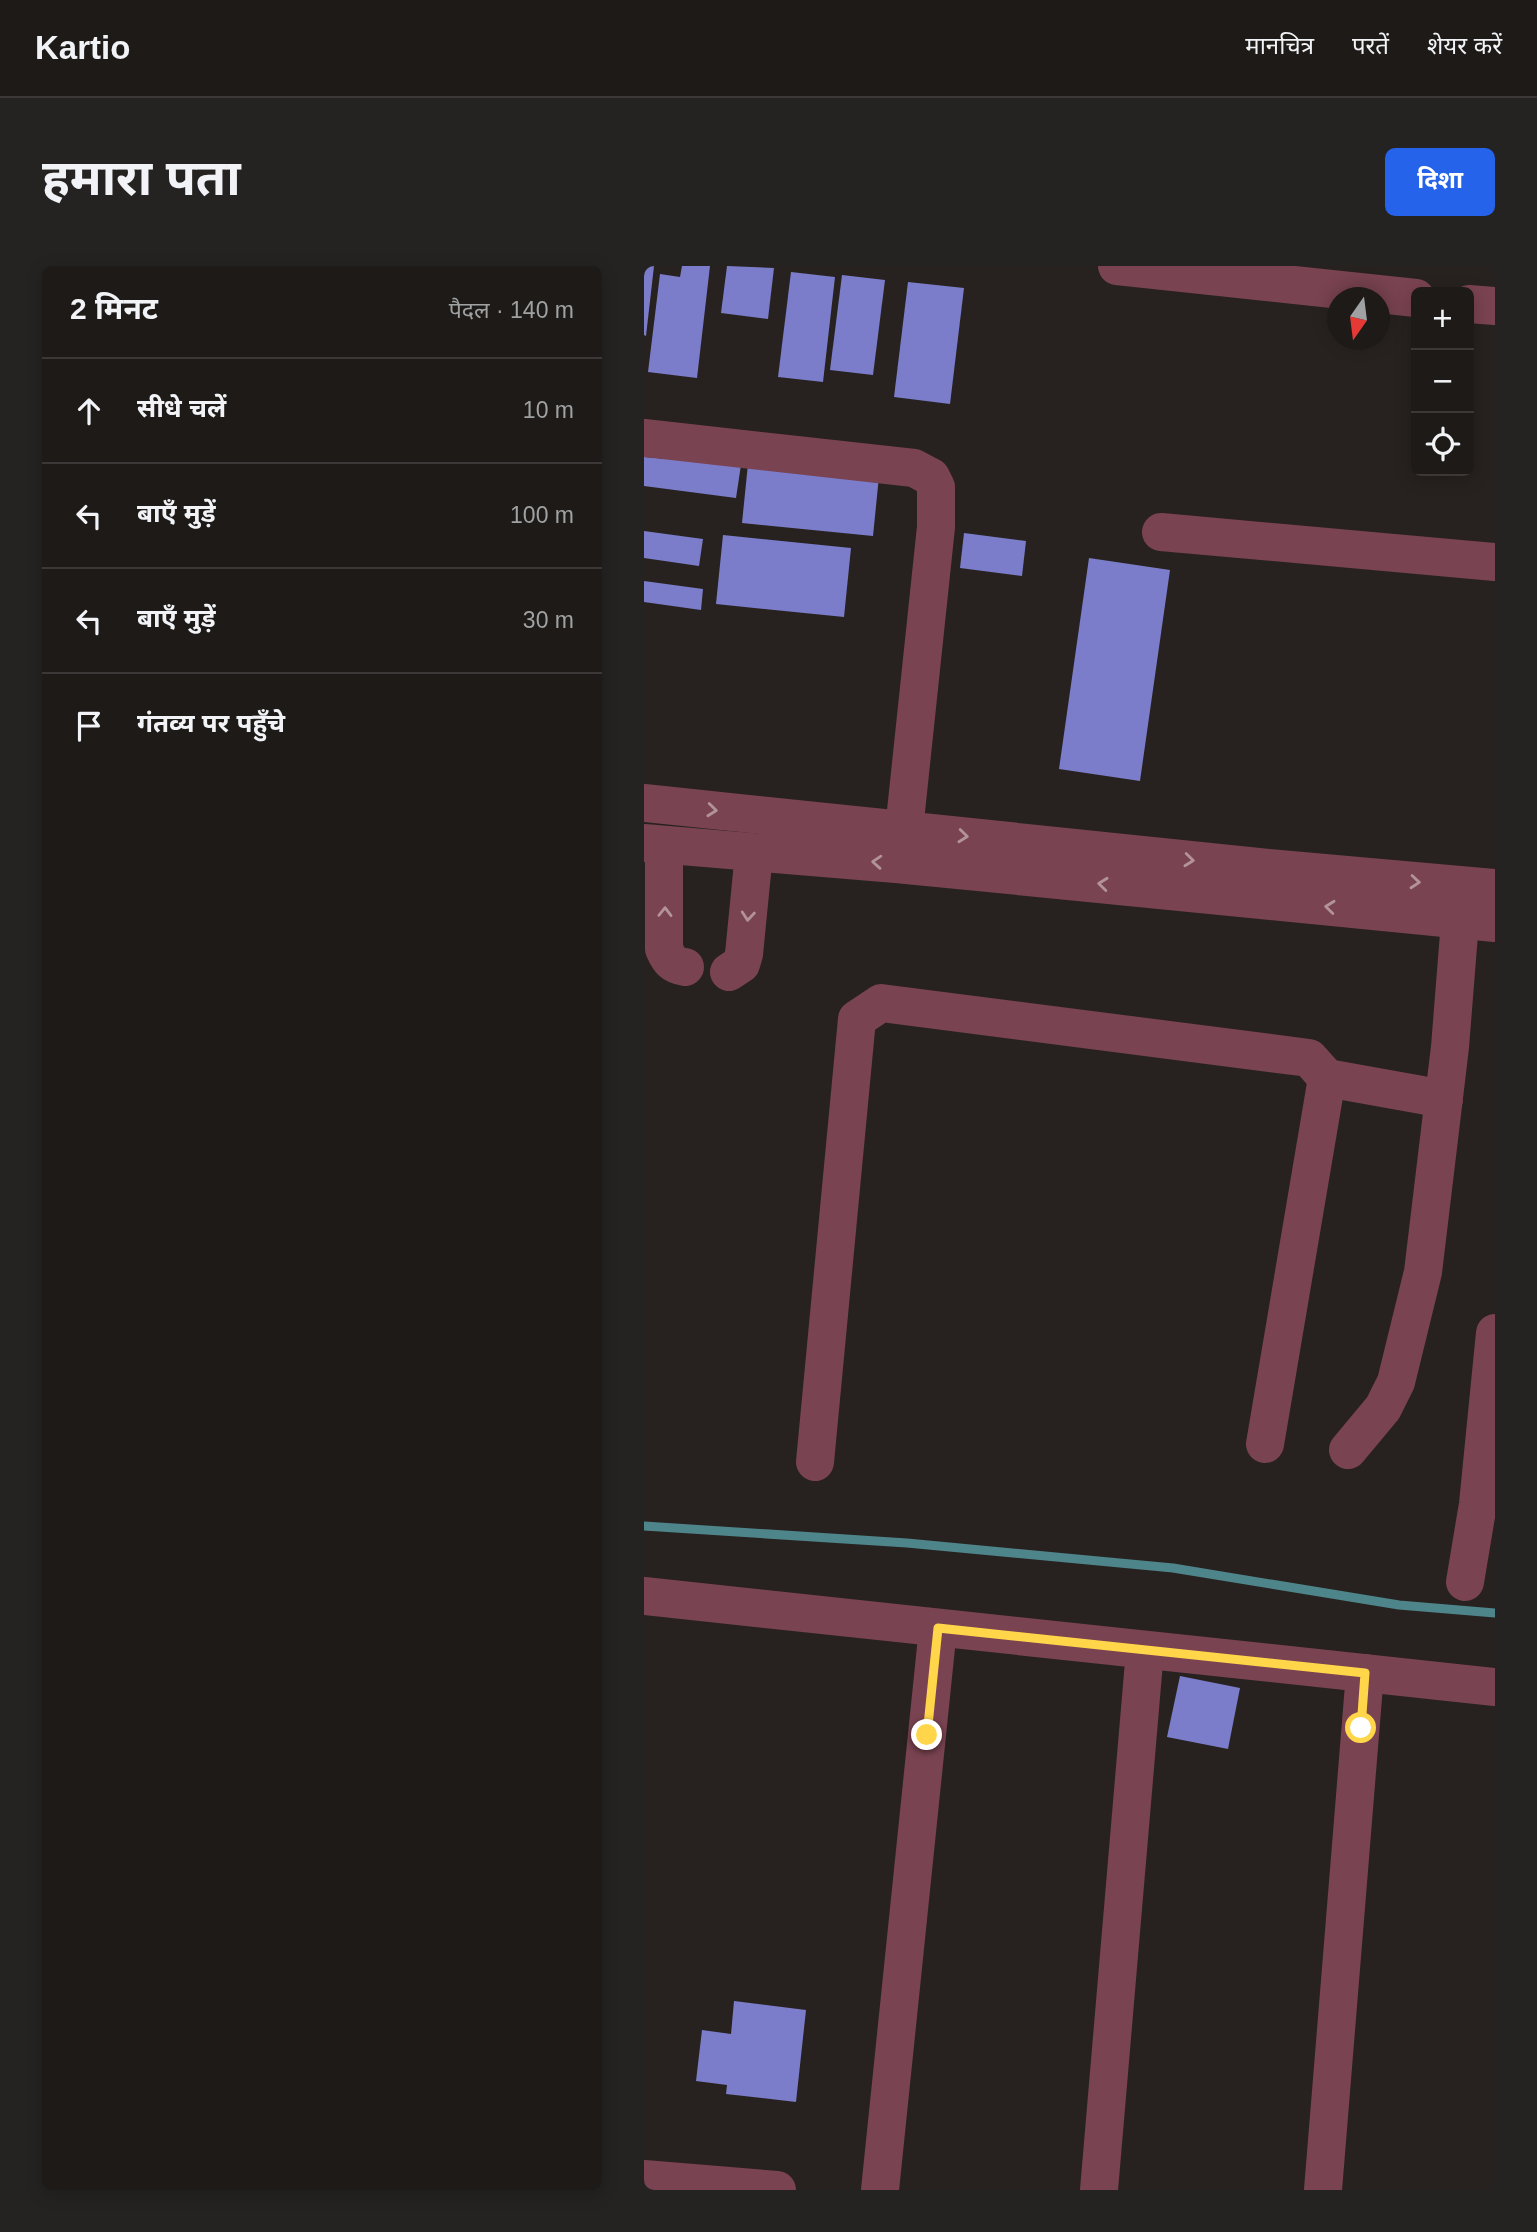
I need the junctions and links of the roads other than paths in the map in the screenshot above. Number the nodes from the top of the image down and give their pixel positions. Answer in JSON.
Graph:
{"nodes":[{"id":1,"x":1117,"y":266,"type":"edge"},
{"id":2,"x":1268,"y":275,"type":"edge"},
{"id":3,"x":1411,"y":298,"type":"edge"},
{"id":4,"x":1474,"y":304,"type":"edge"},
{"id":5,"x":1495,"y":306,"type":"edge"},
{"id":6,"x":644,"y":438,"type":"edge"},
{"id":7,"x":1161,"y":532,"type":"dead end"},
{"id":8,"x":1495,"y":562,"type":"edge"},
{"id":9,"x":644,"y":803,"type":"edge"},
{"id":10,"x":904,"y":830,"type":"junction"},
{"id":11,"x":654,"y":844,"type":"edge"},
{"id":12,"x":754,"y":853,"type":"junction"},
{"id":13,"x":1478,"y":904,"type":"edge"},
{"id":14,"x":685,"y":967,"type":"dead end"},
{"id":15,"x":729,"y":972,"type":"dead end"},
{"id":16,"x":1326,"y":1079,"type":"junction"},
{"id":17,"x":1444,"y":1099,"type":"junction"},
{"id":18,"x":1495,"y":1333,"type":"edge"},
{"id":19,"x":1265,"y":1444,"type":"dead end"},
{"id":20,"x":1348,"y":1450,"type":"dead end"},
{"id":21,"x":815,"y":1462,"type":"dead end"},
{"id":22,"x":1465,"y":1582,"type":"dead end"},
{"id":23,"x":644,"y":1596,"type":"edge"},
{"id":24,"x":938,"y":1628,"type":"junction"},
{"id":25,"x":1145,"y":1650,"type":"junction"},
{"id":26,"x":1365,"y":1673,"type":"junction"},
{"id":27,"x":1495,"y":1687,"type":"edge"},
{"id":28,"x":644,"y":2179,"type":"edge"},
{"id":29,"x":776,"y":2190,"type":"edge"},
{"id":30,"x":880,"y":2190,"type":"edge"},
{"id":31,"x":1099,"y":2190,"type":"edge"},
{"id":32,"x":1323,"y":2190,"type":"edge"}],
"edges":[{"from":1,"to":2,"type":"street"},
{"from":2,"to":3,"type":"street"},
{"from":4,"to":5,"type":"street"},
{"from":6,"to":10,"type":"street"},
{"from":7,"to":8,"type":"street"},
{"from":9,"to":10,"type":"street","one_way":true},
{"from":10,"to":13,"type":"street","one_way":true},
{"from":11,"to":12,"type":"street"},
{"from":14,"to":11,"type":"street","one_way":true},
{"from":13,"to":12,"type":"street","one_way":true},
{"from":12,"to":15,"type":"street","one_way":true},
{"from":13,"to":17,"type":"street"},
{"from":16,"to":17,"type":"street"},
{"from":16,"to":19,"type":"street"},
{"from":16,"to":21,"type":"street"},
{"from":17,"to":20,"type":"street"},
{"from":18,"to":22,"type":"street"},
{"from":23,"to":24,"type":"street"},
{"from":24,"to":25,"type":"street"},
{"from":24,"to":30,"type":"street"},
{"from":25,"to":26,"type":"street"},
{"from":25,"to":31,"type":"street"},
{"from":26,"to":27,"type":"street"},
{"from":26,"to":32,"type":"street"},
{"from":28,"to":29,"type":"street"}]}
